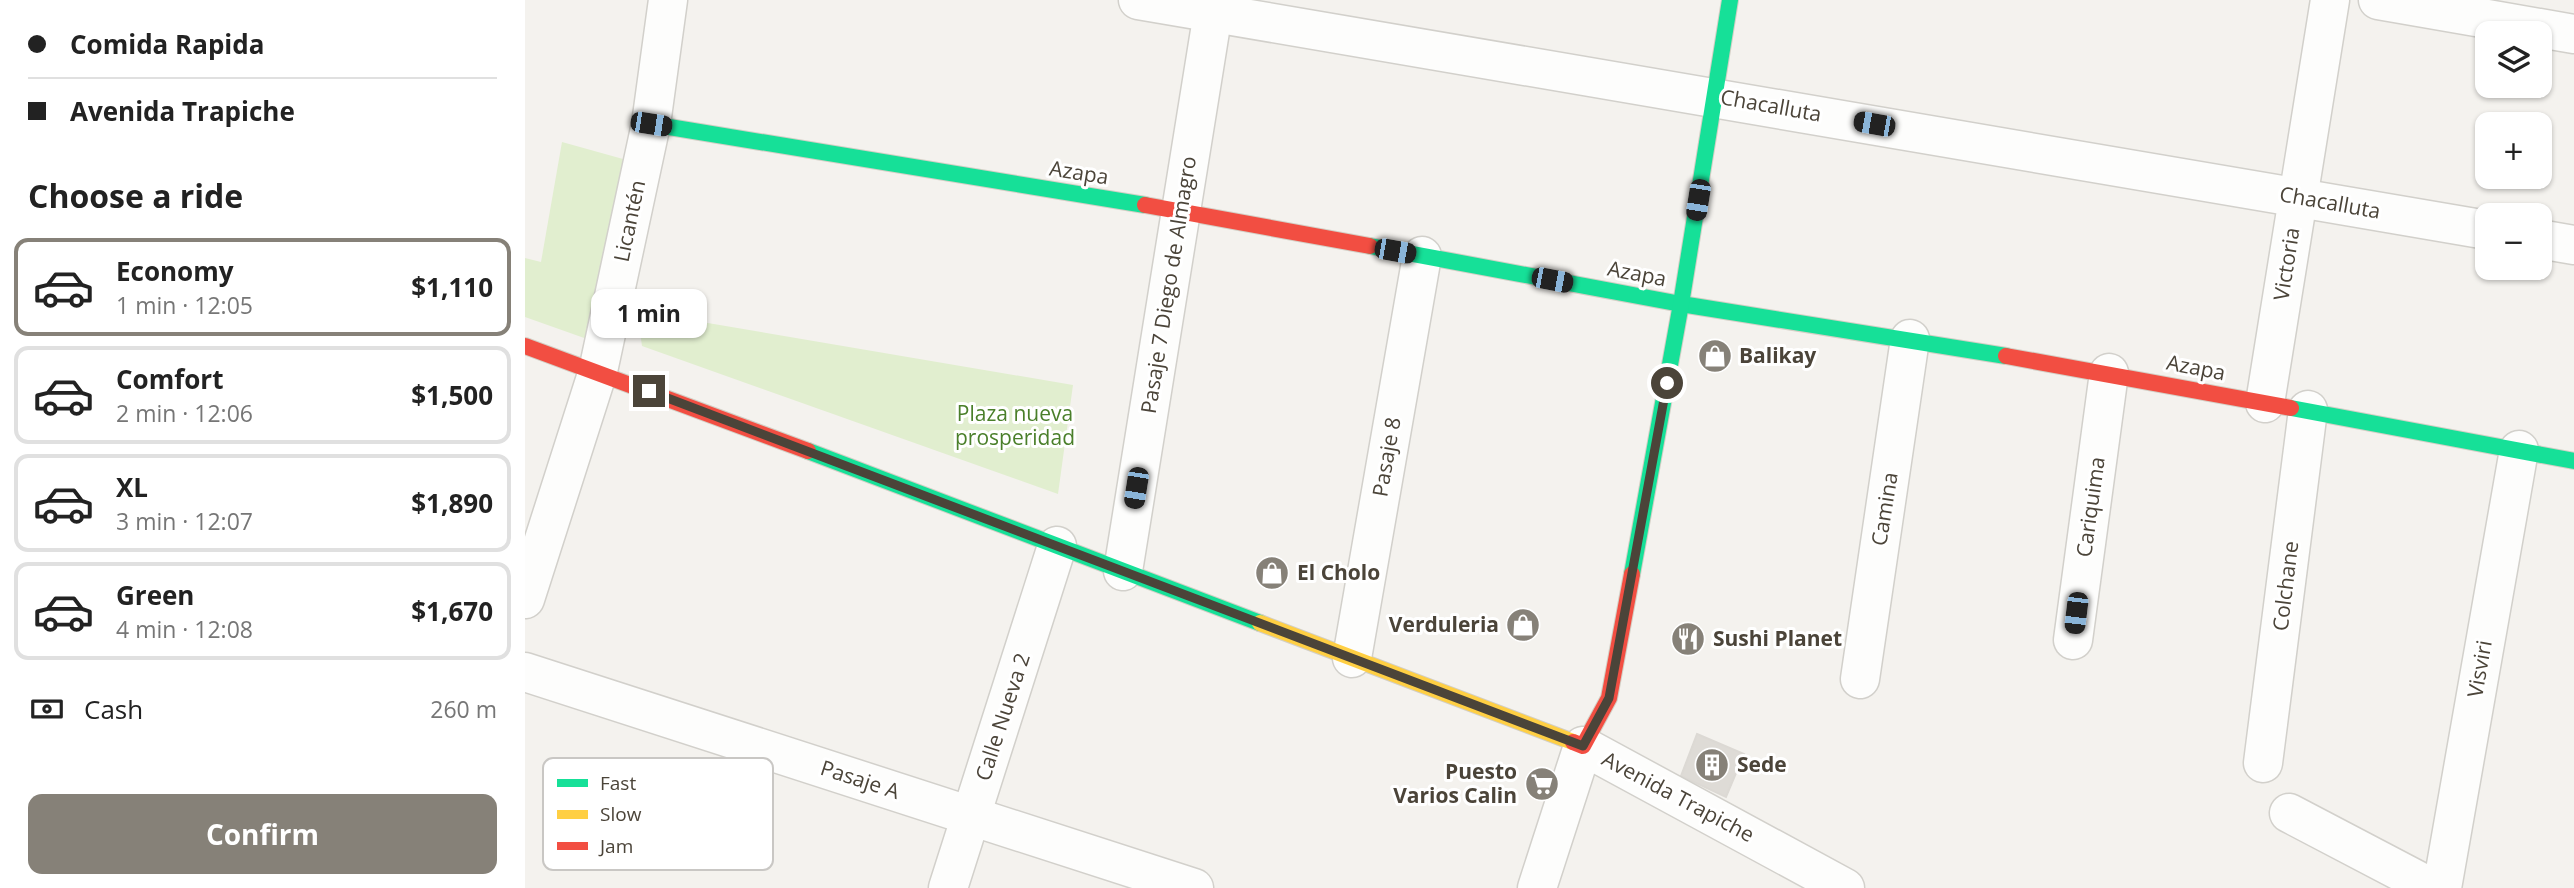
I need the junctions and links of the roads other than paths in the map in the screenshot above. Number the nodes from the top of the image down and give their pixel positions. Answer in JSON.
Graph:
{"nodes":[{"id":1,"x":668,"y":0,"type":"edge"},
{"id":2,"x":1138,"y":0,"type":"edge"},
{"id":3,"x":1731,"y":0,"type":"edge"},
{"id":4,"x":2330,"y":0,"type":"edge"},
{"id":5,"x":2378,"y":0,"type":"edge"},
{"id":6,"x":1214,"y":6,"type":"edge"},
{"id":7,"x":2574,"y":34,"type":"edge"},
{"id":8,"x":1715,"y":96,"type":"junction"},
{"id":9,"x":651,"y":124,"type":"junction"},
{"id":10,"x":2298,"y":197,"type":"junction"},
{"id":11,"x":1181,"y":212,"type":"junction"},
{"id":12,"x":2475,"y":228,"type":"edge"},
{"id":13,"x":2552,"y":241,"type":"edge"},
{"id":14,"x":2574,"y":245,"type":"edge"},
{"id":15,"x":1422,"y":256,"type":"junction"},
{"id":16,"x":1681,"y":304,"type":"junction"},
{"id":17,"x":1910,"y":339,"type":"junction"},
{"id":18,"x":525,"y":346,"type":"edge"},
{"id":19,"x":598,"y":371,"type":"junction"},
{"id":20,"x":2109,"y":373,"type":"junction"},
{"id":21,"x":2265,"y":403,"type":"junction"},
{"id":22,"x":2308,"y":410,"type":"junction"},
{"id":23,"x":2519,"y":450,"type":"junction"},
{"id":24,"x":2574,"y":461,"type":"edge"},
{"id":25,"x":1057,"y":546,"type":"junction"},
{"id":26,"x":1123,"y":571,"type":"junction"},
{"id":27,"x":525,"y":599,"type":"edge"},
{"id":28,"x":2073,"y":640,"type":"dead end"},
{"id":29,"x":1352,"y":658,"type":"junction"},
{"id":30,"x":525,"y":672,"type":"edge"},
{"id":31,"x":1860,"y":679,"type":"dead end"},
{"id":32,"x":1583,"y":746,"type":"junction"},
{"id":33,"x":2263,"y":763,"type":"dead end"},
{"id":34,"x":2289,"y":813,"type":"dead end"},
{"id":35,"x":971,"y":816,"type":"junction"},
{"id":36,"x":948,"y":888,"type":"edge"},
{"id":37,"x":1194,"y":888,"type":"edge"},
{"id":38,"x":1537,"y":888,"type":"edge"},
{"id":39,"x":1845,"y":888,"type":"edge"},
{"id":40,"x":2432,"y":888,"type":"edge"},
{"id":41,"x":2442,"y":888,"type":"edge"}],
"edges":[{"from":1,"to":9,"type":"street","name":"Licantén"},
{"from":2,"to":6,"type":"street","name":"Chacalluta"},
{"from":3,"to":8,"type":"street"},
{"from":4,"to":10,"type":"street","name":"Victoria"},
{"from":5,"to":7,"type":"street"},
{"from":6,"to":8,"type":"street","name":"Chacalluta"},
{"from":6,"to":11,"type":"street","name":"Pasaje 7 Diego de Almagro"},
{"from":8,"to":10,"type":"street","name":"Chacalluta"},
{"from":8,"to":16,"type":"street"},
{"from":9,"to":11,"type":"street","name":"Azapa"},
{"from":9,"to":19,"type":"street","name":"Licantén"},
{"from":10,"to":12,"type":"street","name":"Chacalluta"},
{"from":10,"to":21,"type":"street","name":"Victoria"},
{"from":11,"to":15,"type":"street","name":"Azapa"},
{"from":11,"to":26,"type":"street","name":"Pasaje 7 Diego de Almagro"},
{"from":13,"to":14,"type":"street"},
{"from":15,"to":16,"type":"street","name":"Azapa"},
{"from":15,"to":29,"type":"street","name":"Pasaje 8"},
{"from":16,"to":17,"type":"street","name":"Azapa"},
{"from":16,"to":32,"type":"street"},
{"from":17,"to":20,"type":"street","name":"Azapa"},
{"from":17,"to":31,"type":"street","name":"Camina"},
{"from":18,"to":19,"type":"street","name":"Avenida Trapiche"},
{"from":19,"to":25,"type":"street","name":"Avenida Trapiche"},
{"from":19,"to":27,"type":"street","name":"Licantén"},
{"from":20,"to":21,"type":"street","name":"Azapa"},
{"from":20,"to":28,"type":"street","name":"Cariquima"},
{"from":21,"to":22,"type":"street","name":"Azapa"},
{"from":22,"to":23,"type":"street","name":"Azapa"},
{"from":22,"to":33,"type":"street","name":"Colchane"},
{"from":23,"to":24,"type":"street","name":"Azapa"},
{"from":23,"to":41,"type":"street","name":"Visviri"},
{"from":25,"to":26,"type":"street","name":"Avenida Trapiche"},
{"from":25,"to":35,"type":"street","name":"Calle Nueva 2"},
{"from":26,"to":29,"type":"street","name":"Avenida Trapiche"},
{"from":29,"to":32,"type":"street","name":"Avenida Trapiche"},
{"from":30,"to":35,"type":"street","name":"Pasaje A"},
{"from":32,"to":38,"type":"street"},
{"from":32,"to":39,"type":"street","name":"Avenida Trapiche"},
{"from":34,"to":40,"type":"street"},
{"from":35,"to":36,"type":"street","name":"Calle Nueva 2"},
{"from":35,"to":37,"type":"street","name":"Pasaje A"}]}
